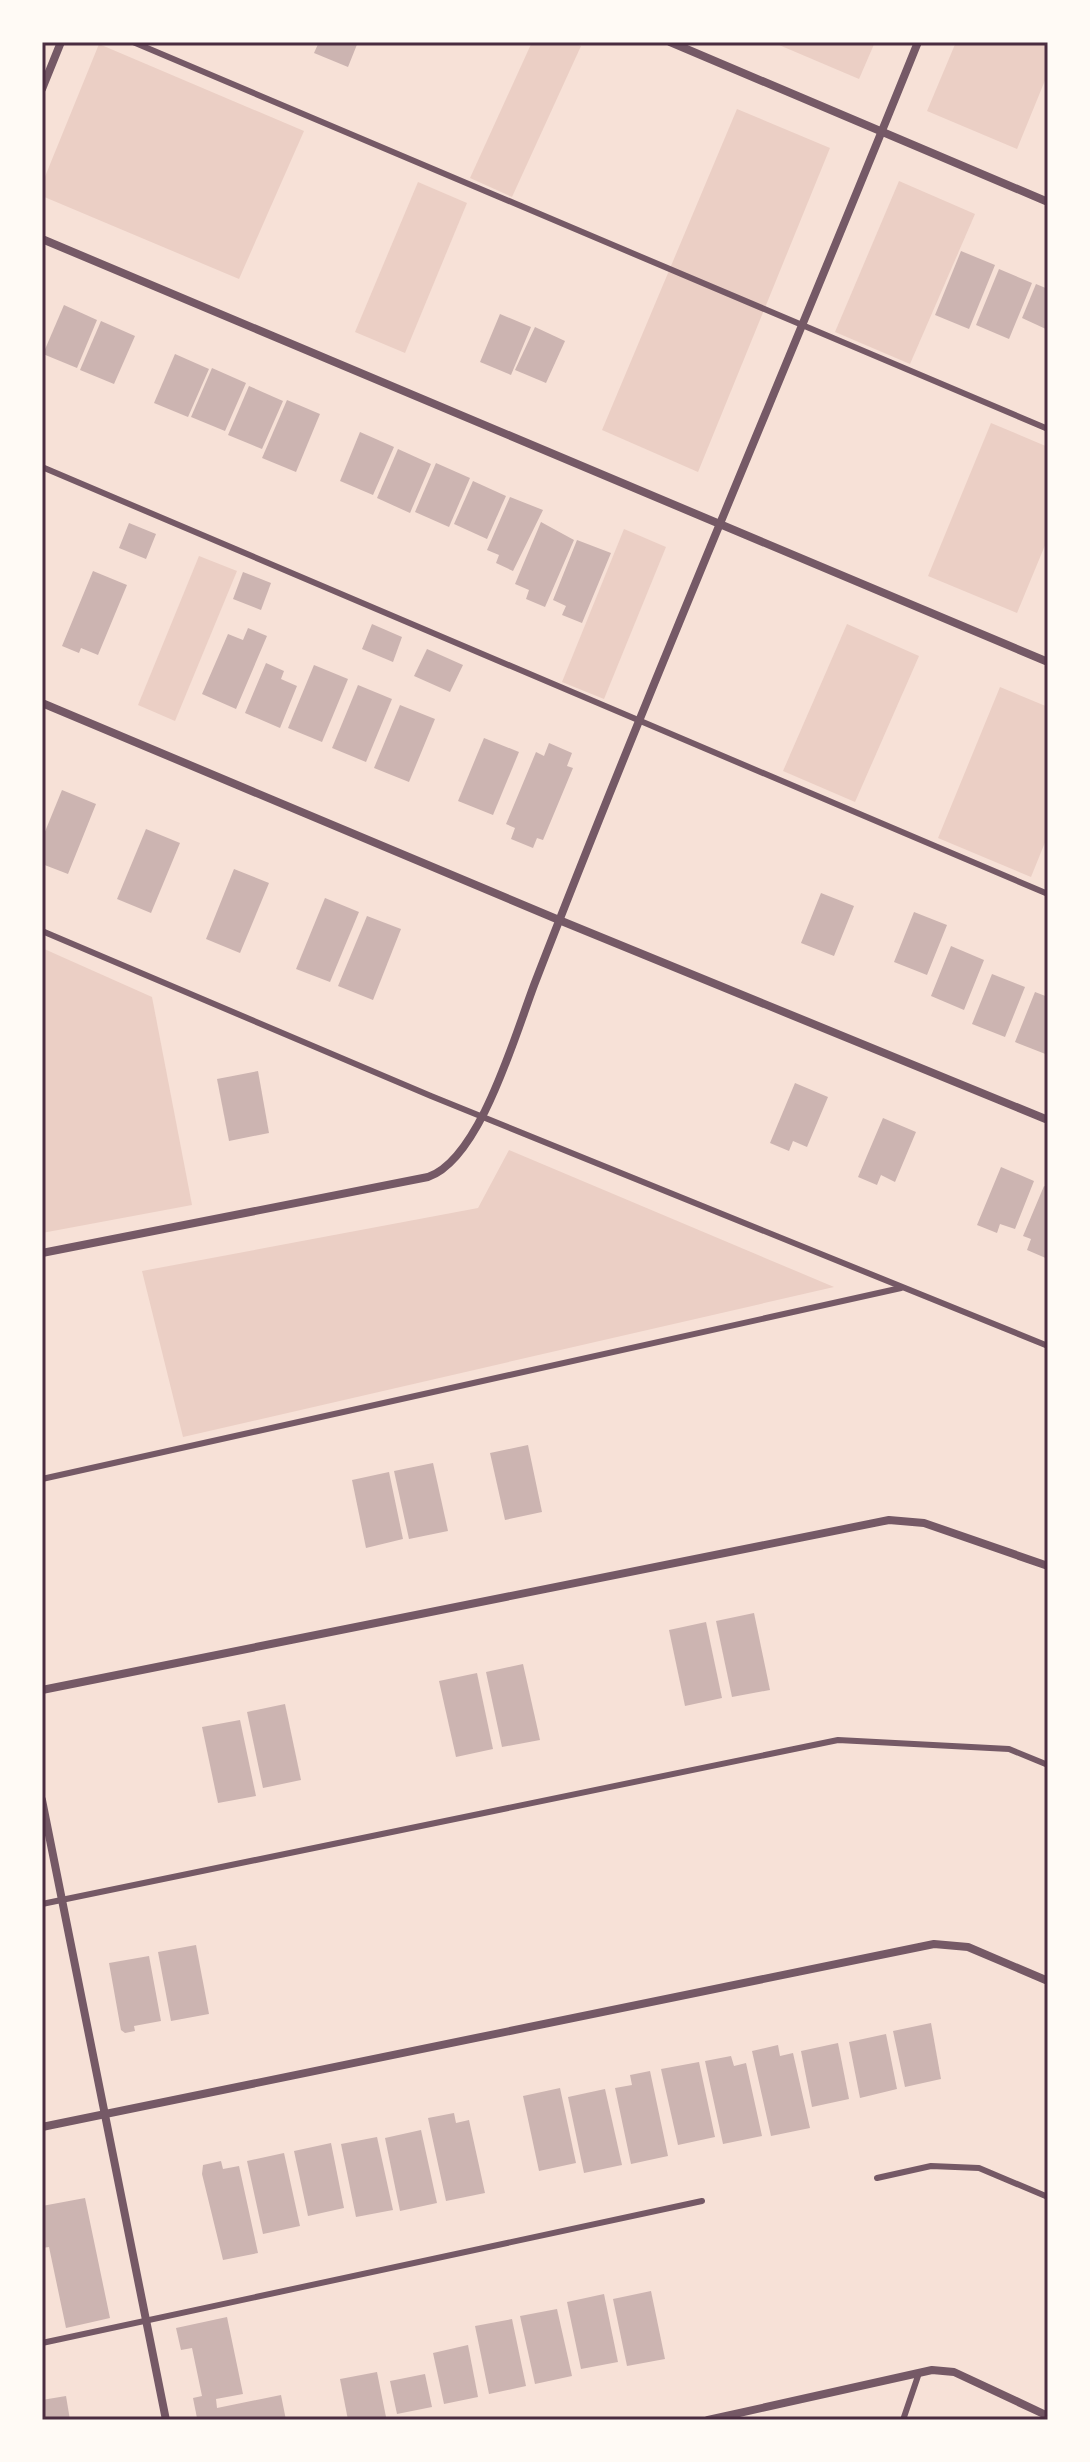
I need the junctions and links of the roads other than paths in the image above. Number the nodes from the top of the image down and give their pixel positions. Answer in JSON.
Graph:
{"nodes":[{"id":1,"x":61,"y":42,"type":"edge"},
{"id":2,"x":133,"y":42,"type":"edge"},
{"id":3,"x":670,"y":42,"type":"edge"},
{"id":4,"x":918,"y":42,"type":"edge"},
{"id":5,"x":42,"y":89,"type":"edge"},
{"id":6,"x":882,"y":132,"type":"junction"},
{"id":7,"x":1048,"y":202,"type":"edge"},
{"id":8,"x":42,"y":239,"type":"edge"},
{"id":9,"x":803,"y":325,"type":"junction"},
{"id":10,"x":1048,"y":429,"type":"edge"},
{"id":11,"x":42,"y":467,"type":"edge"},
{"id":12,"x":721,"y":524,"type":"junction"},
{"id":13,"x":1048,"y":662,"type":"edge"},
{"id":14,"x":42,"y":703,"type":"edge"},
{"id":15,"x":640,"y":722,"type":"junction"},
{"id":16,"x":1048,"y":894,"type":"edge"},
{"id":17,"x":559,"y":920,"type":"junction"},
{"id":18,"x":42,"y":931,"type":"edge"},
{"id":19,"x":482,"y":1117,"type":"junction"},
{"id":20,"x":1048,"y":1120,"type":"edge"},
{"id":21,"x":42,"y":1253,"type":"edge"},
{"id":22,"x":902,"y":1287,"type":"junction"},
{"id":23,"x":1048,"y":1346,"type":"edge"},
{"id":24,"x":42,"y":1479,"type":"edge"},
{"id":25,"x":1048,"y":1566,"type":"edge"},
{"id":26,"x":42,"y":1690,"type":"edge"},
{"id":27,"x":1048,"y":1765,"type":"edge"},
{"id":28,"x":42,"y":1800,"type":"edge"},
{"id":29,"x":62,"y":1900,"type":"junction"},
{"id":30,"x":42,"y":1904,"type":"edge"},
{"id":31,"x":1048,"y":1981,"type":"edge"},
{"id":32,"x":104,"y":2113,"type":"junction"},
{"id":33,"x":42,"y":2127,"type":"edge"},
{"id":34,"x":877,"y":2178,"type":"dead end"},
{"id":35,"x":1048,"y":2197,"type":"edge"},
{"id":36,"x":702,"y":2201,"type":"dead end"},
{"id":37,"x":146,"y":2320,"type":"junction"},
{"id":38,"x":42,"y":2343,"type":"edge"},
{"id":39,"x":919,"y":2373,"type":"junction"},
{"id":40,"x":1048,"y":2416,"type":"edge"},
{"id":41,"x":166,"y":2420,"type":"edge"},
{"id":42,"x":708,"y":2420,"type":"edge"},
{"id":43,"x":903,"y":2420,"type":"edge"}],
"edges":[{"from":1,"to":5,"type":"street"},
{"from":2,"to":9,"type":"lane"},
{"from":3,"to":6,"type":"street"},
{"from":4,"to":6,"type":"street"},
{"from":6,"to":7,"type":"street"},
{"from":6,"to":9,"type":"street"},
{"from":8,"to":12,"type":"street"},
{"from":9,"to":10,"type":"lane"},
{"from":9,"to":12,"type":"street"},
{"from":11,"to":15,"type":"lane"},
{"from":12,"to":13,"type":"street"},
{"from":12,"to":15,"type":"street"},
{"from":14,"to":17,"type":"street"},
{"from":15,"to":16,"type":"lane"},
{"from":15,"to":17,"type":"street"},
{"from":17,"to":19,"type":"street"},
{"from":17,"to":20,"type":"street"},
{"from":18,"to":19,"type":"lane"},
{"from":19,"to":21,"type":"street"},
{"from":19,"to":22,"type":"lane"},
{"from":22,"to":23,"type":"lane"},
{"from":22,"to":24,"type":"lane"},
{"from":25,"to":26,"type":"street"},
{"from":27,"to":29,"type":"lane"},
{"from":28,"to":29,"type":"street"},
{"from":29,"to":30,"type":"lane"},
{"from":29,"to":32,"type":"street"},
{"from":31,"to":32,"type":"street"},
{"from":32,"to":33,"type":"street"},
{"from":32,"to":37,"type":"street"},
{"from":34,"to":35,"type":"lane"},
{"from":36,"to":37,"type":"lane"},
{"from":37,"to":38,"type":"lane"},
{"from":37,"to":41,"type":"street"},
{"from":39,"to":40,"type":"street"},
{"from":39,"to":42,"type":"street"},
{"from":39,"to":43,"type":"lane"}]}
